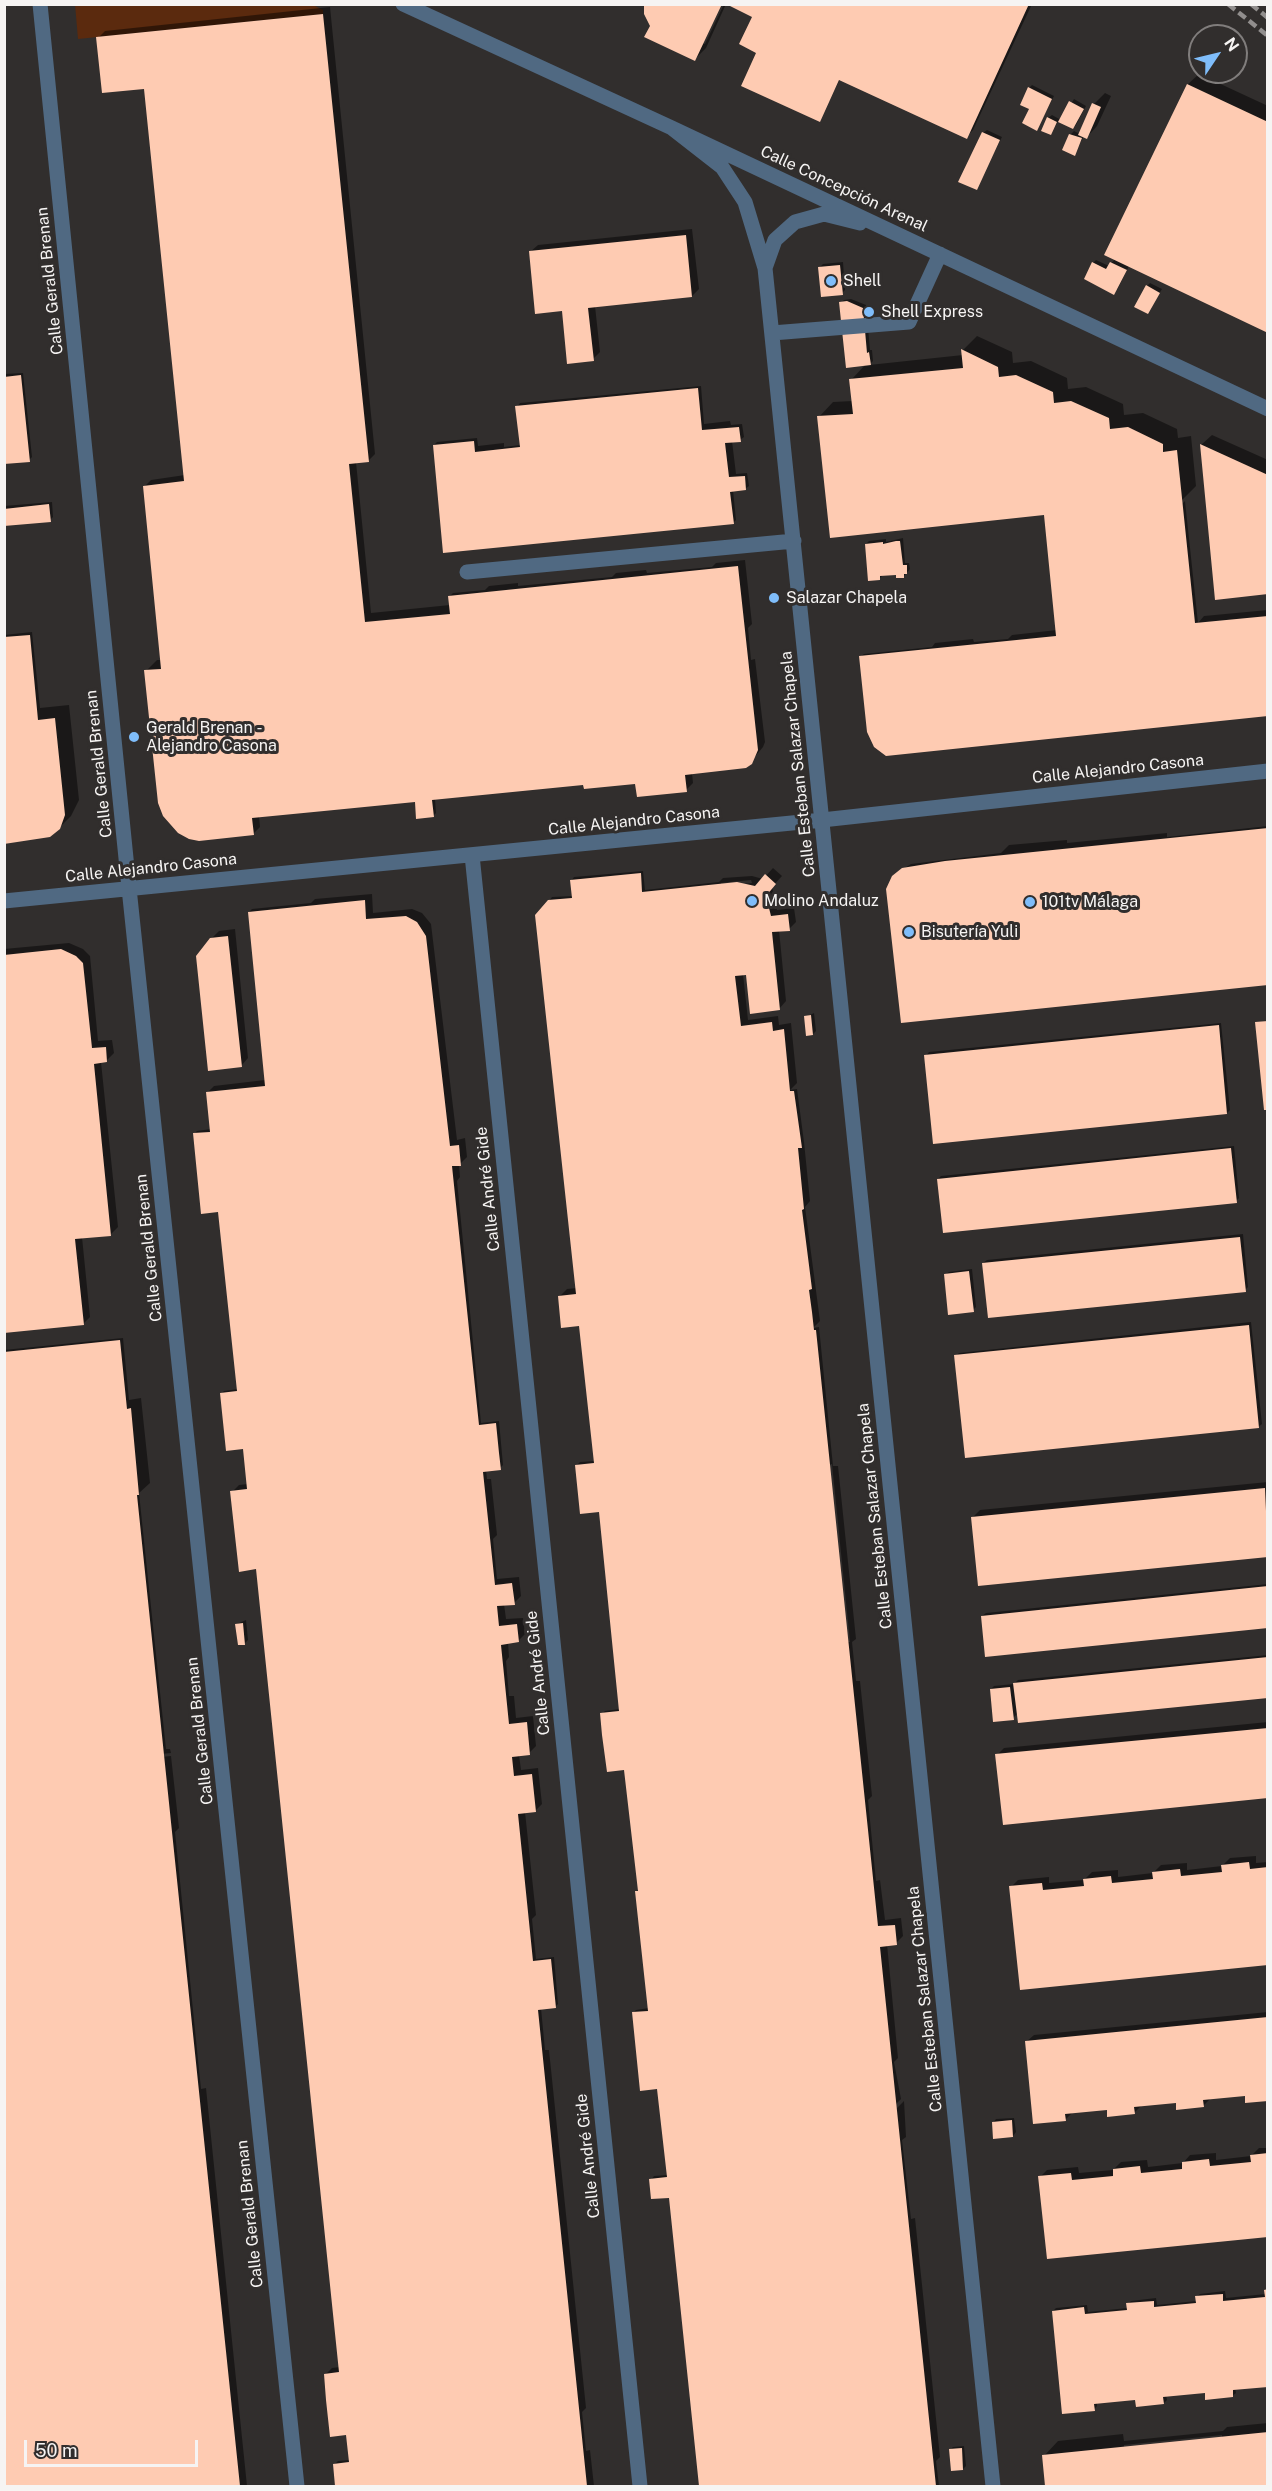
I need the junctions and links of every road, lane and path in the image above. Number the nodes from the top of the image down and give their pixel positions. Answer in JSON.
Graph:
{"nodes":[{"id":1,"x":40,"y":4,"type":"edge"},
{"id":2,"x":403,"y":4,"type":"edge"},
{"id":3,"x":672,"y":128,"type":"junction"},
{"id":4,"x":891,"y":230,"type":"junction"},
{"id":5,"x":940,"y":254,"type":"junction"},
{"id":6,"x":765,"y":268,"type":"junction"},
{"id":7,"x":772,"y":333,"type":"junction"},
{"id":8,"x":1268,"y":409,"type":"edge"},
{"id":9,"x":794,"y":541,"type":"junction"},
{"id":10,"x":466,"y":572,"type":"dead end"},
{"id":11,"x":1268,"y":771,"type":"edge"},
{"id":12,"x":822,"y":820,"type":"junction"},
{"id":13,"x":472,"y":855,"type":"junction"},
{"id":14,"x":129,"y":888,"type":"junction"},
{"id":15,"x":4,"y":901,"type":"edge"},
{"id":16,"x":297,"y":2487,"type":"edge"},
{"id":17,"x":640,"y":2487,"type":"edge"},
{"id":18,"x":993,"y":2487,"type":"edge"}],
"edges":[{"from":1,"to":14,"type":"street","name":"Calle Gerald Brenan"},
{"from":2,"to":3,"type":"street","name":"Calle Concepción Arenal"},
{"from":3,"to":4,"type":"street","name":"Calle Concepción Arenal"},
{"from":3,"to":6,"type":"street","name":"Calle Esteban Salazar Chapela"},
{"from":4,"to":5,"type":"street","name":"Calle Concepción Arenal"},
{"from":4,"to":6,"type":"street","name":"Calle Esteban Salazar Chapela"},
{"from":5,"to":7,"type":"street"},
{"from":5,"to":8,"type":"street","name":"Calle Concepción Arenal"},
{"from":6,"to":7,"type":"street","name":"Calle Esteban Salazar Chapela"},
{"from":7,"to":9,"type":"street","name":"Calle Esteban Salazar Chapela"},
{"from":9,"to":10,"type":"street"},
{"from":9,"to":12,"type":"street","name":"Calle Esteban Salazar Chapela"},
{"from":11,"to":12,"type":"street","name":"Calle Alejandro Casona"},
{"from":12,"to":13,"type":"street","name":"Calle Alejandro Casona"},
{"from":12,"to":18,"type":"street","name":"Calle Esteban Salazar Chapela"},
{"from":13,"to":14,"type":"street","name":"Calle Alejandro Casona"},
{"from":13,"to":17,"type":"street","name":"Calle André Gide"},
{"from":14,"to":15,"type":"street","name":"Calle Alejandro Casona"},
{"from":14,"to":16,"type":"street","name":"Calle Gerald Brenan"}]}
